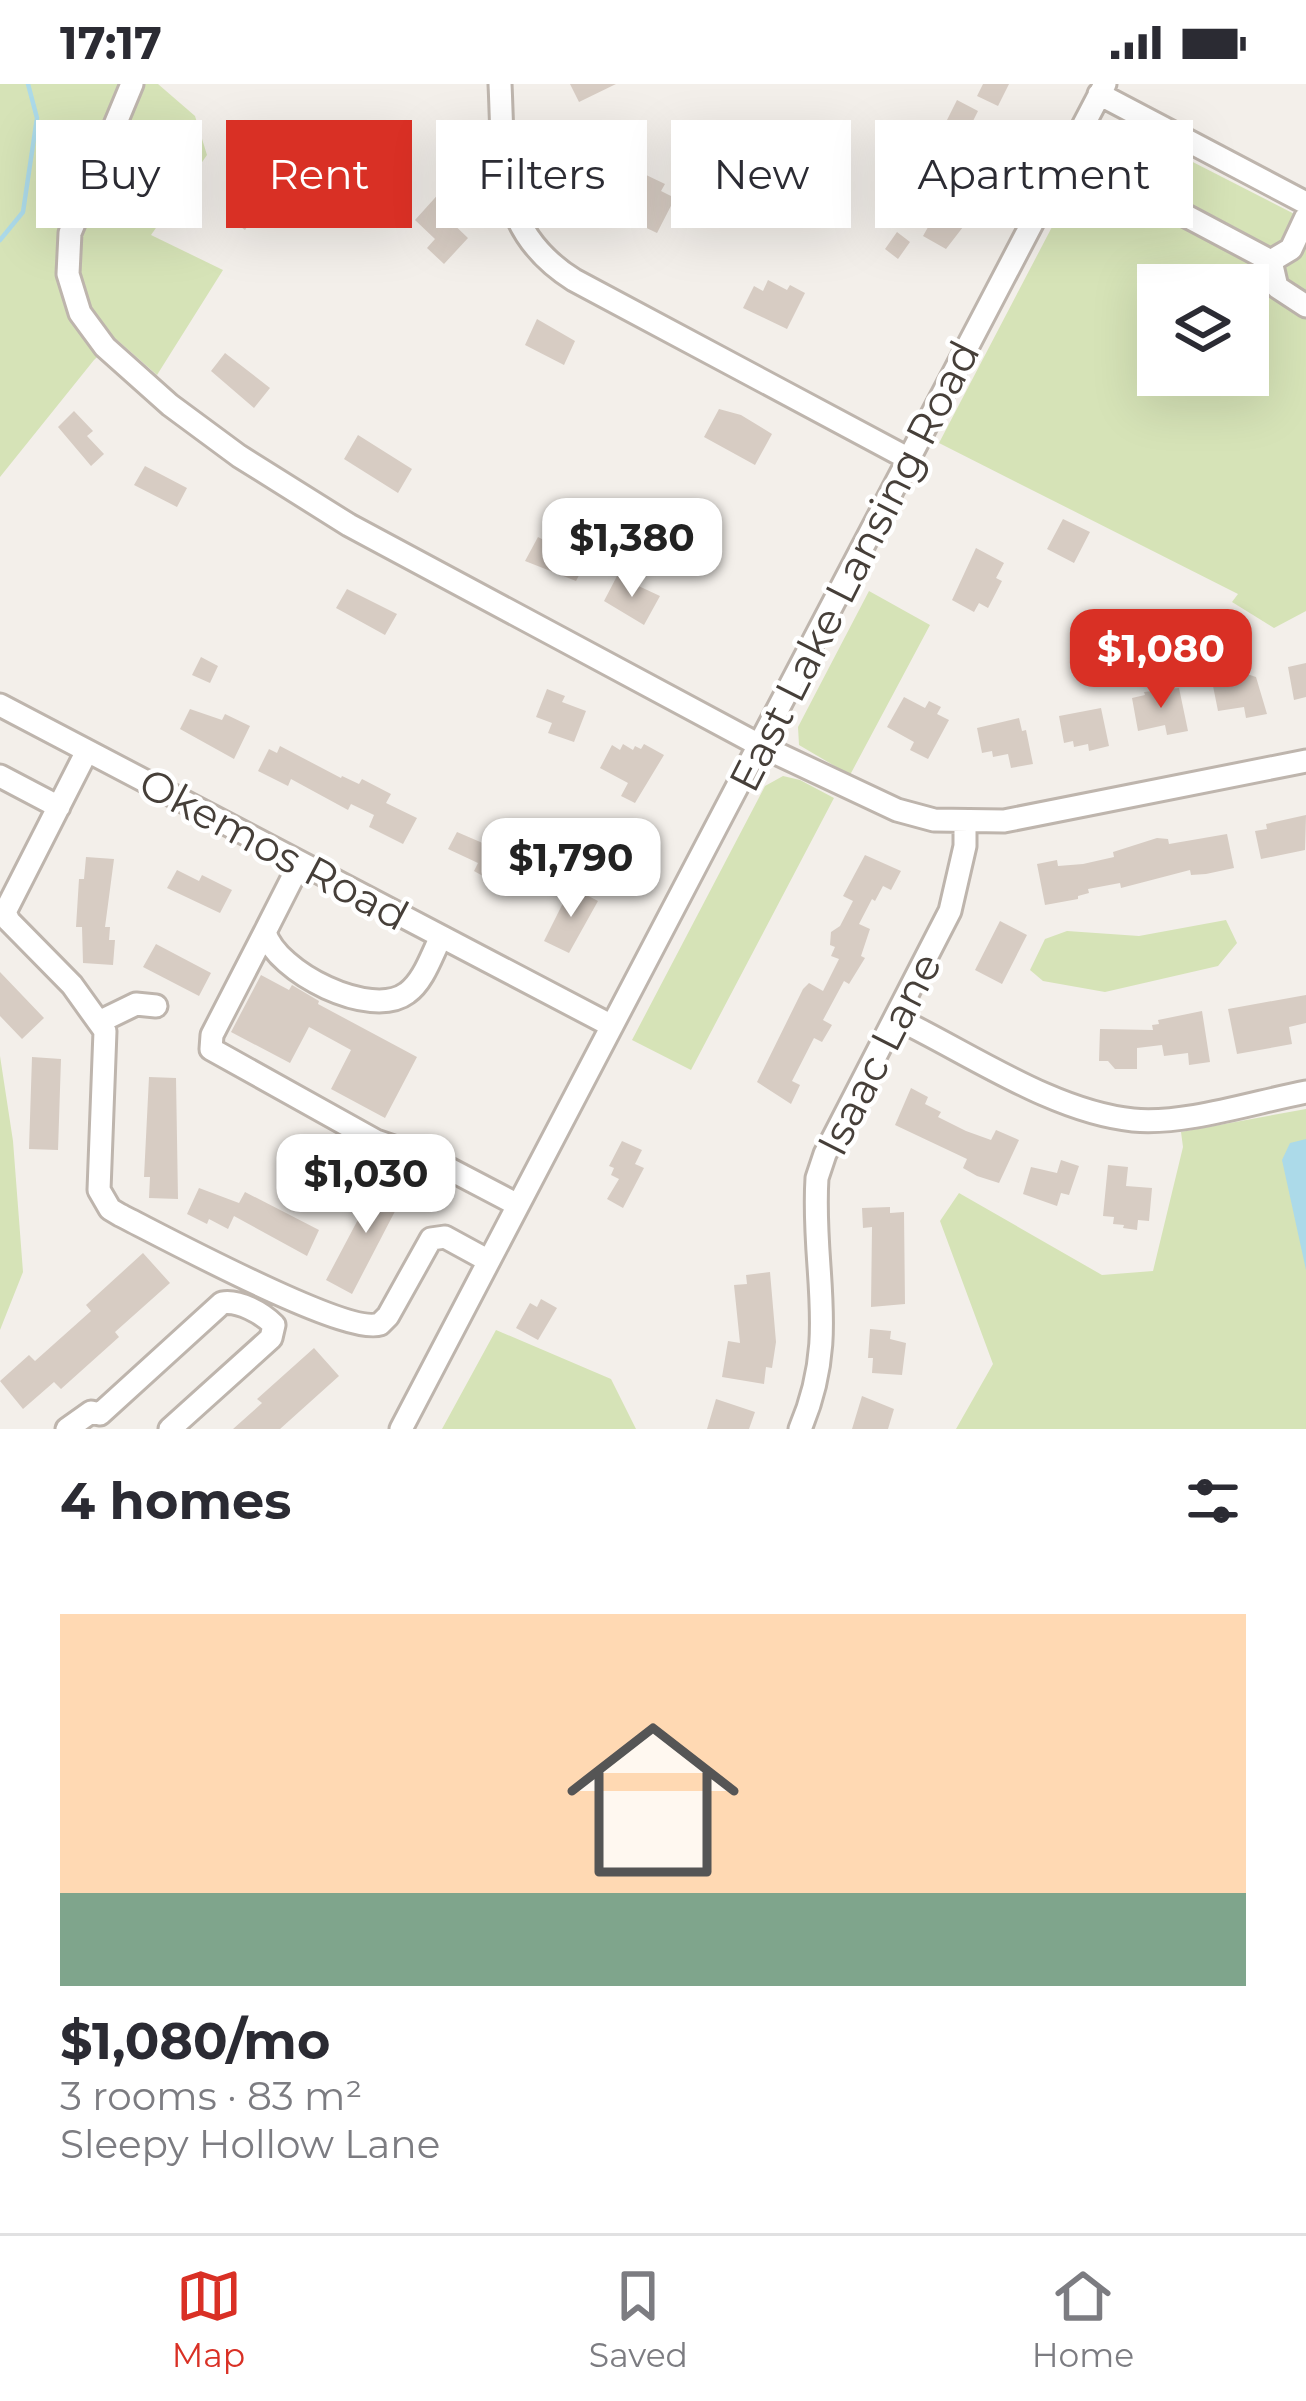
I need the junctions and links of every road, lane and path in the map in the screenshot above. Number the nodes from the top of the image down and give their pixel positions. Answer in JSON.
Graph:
{"nodes":[{"id":1,"x":132,"y":84,"type":"edge"},
{"id":2,"x":500,"y":84,"type":"edge"},
{"id":3,"x":1102,"y":89,"type":"edge"},
{"id":4,"x":1306,"y":203,"type":"edge"},
{"id":5,"x":1193,"y":216,"type":"edge"},
{"id":6,"x":1306,"y":217,"type":"edge"},
{"id":7,"x":1289,"y":256,"type":"edge"},
{"id":8,"x":1306,"y":306,"type":"edge"},
{"id":9,"x":909,"y":459,"type":"junction"},
{"id":10,"x":0,"y":705,"type":"edge"},
{"id":11,"x":761,"y":746,"type":"junction"},
{"id":12,"x":87,"y":751,"type":"junction"},
{"id":13,"x":1306,"y":761,"type":"edge"},
{"id":14,"x":0,"y":776,"type":"edge"},
{"id":15,"x":59,"y":807,"type":"junction"},
{"id":16,"x":965,"y":824,"type":"junction"},
{"id":17,"x":300,"y":863,"type":"junction"},
{"id":18,"x":265,"y":932,"type":"junction"},
{"id":19,"x":441,"y":937,"type":"junction"},
{"id":20,"x":156,"y":1006,"type":"dead end"},
{"id":21,"x":896,"y":1018,"type":"junction"},
{"id":22,"x":99,"y":1022,"type":"junction"},
{"id":23,"x":613,"y":1026,"type":"junction"},
{"id":24,"x":1306,"y":1092,"type":"edge"},
{"id":25,"x":518,"y":1205,"type":"junction"},
{"id":26,"x":489,"y":1262,"type":"junction"},
{"id":27,"x":107,"y":1422,"type":"edge"},
{"id":28,"x":67,"y":1429,"type":"edge"},
{"id":29,"x":170,"y":1429,"type":"edge"},
{"id":30,"x":401,"y":1429,"type":"edge"},
{"id":31,"x":800,"y":1429,"type":"edge"}],
"edges":[{"from":1,"to":11,"type":"street"},
{"from":2,"to":9,"type":"street"},
{"from":3,"to":4,"type":"street"},
{"from":3,"to":9,"type":"street","name":"East Lake Lansing Road"},
{"from":5,"to":7,"type":"street"},
{"from":6,"to":7,"type":"street"},
{"from":7,"to":8,"type":"street"},
{"from":9,"to":11,"type":"street","name":"East Lake Lansing Road"},
{"from":10,"to":12,"type":"street","name":"Okemos Road"},
{"from":11,"to":16,"type":"street"},
{"from":11,"to":23,"type":"street","name":"East Lake Lansing Road"},
{"from":12,"to":15,"type":"street"},
{"from":12,"to":17,"type":"street","name":"Okemos Road"},
{"from":13,"to":16,"type":"street"},
{"from":14,"to":15,"type":"street"},
{"from":15,"to":22,"type":"street"},
{"from":16,"to":21,"type":"street","name":"Isaac Lane"},
{"from":17,"to":18,"type":"street"},
{"from":17,"to":19,"type":"street","name":"Okemos Road"},
{"from":18,"to":19,"type":"street"},
{"from":18,"to":25,"type":"street"},
{"from":19,"to":23,"type":"street","name":"Okemos Road"},
{"from":20,"to":22,"type":"street"},
{"from":21,"to":24,"type":"street"},
{"from":21,"to":31,"type":"street","name":"Isaac Lane"},
{"from":22,"to":26,"type":"street"},
{"from":23,"to":25,"type":"street","name":"East Lake Lansing Road"},
{"from":25,"to":26,"type":"street","name":"East Lake Lansing Road"},
{"from":26,"to":30,"type":"street","name":"East Lake Lansing Road"},
{"from":27,"to":28,"type":"street"},
{"from":27,"to":29,"type":"street"}]}
